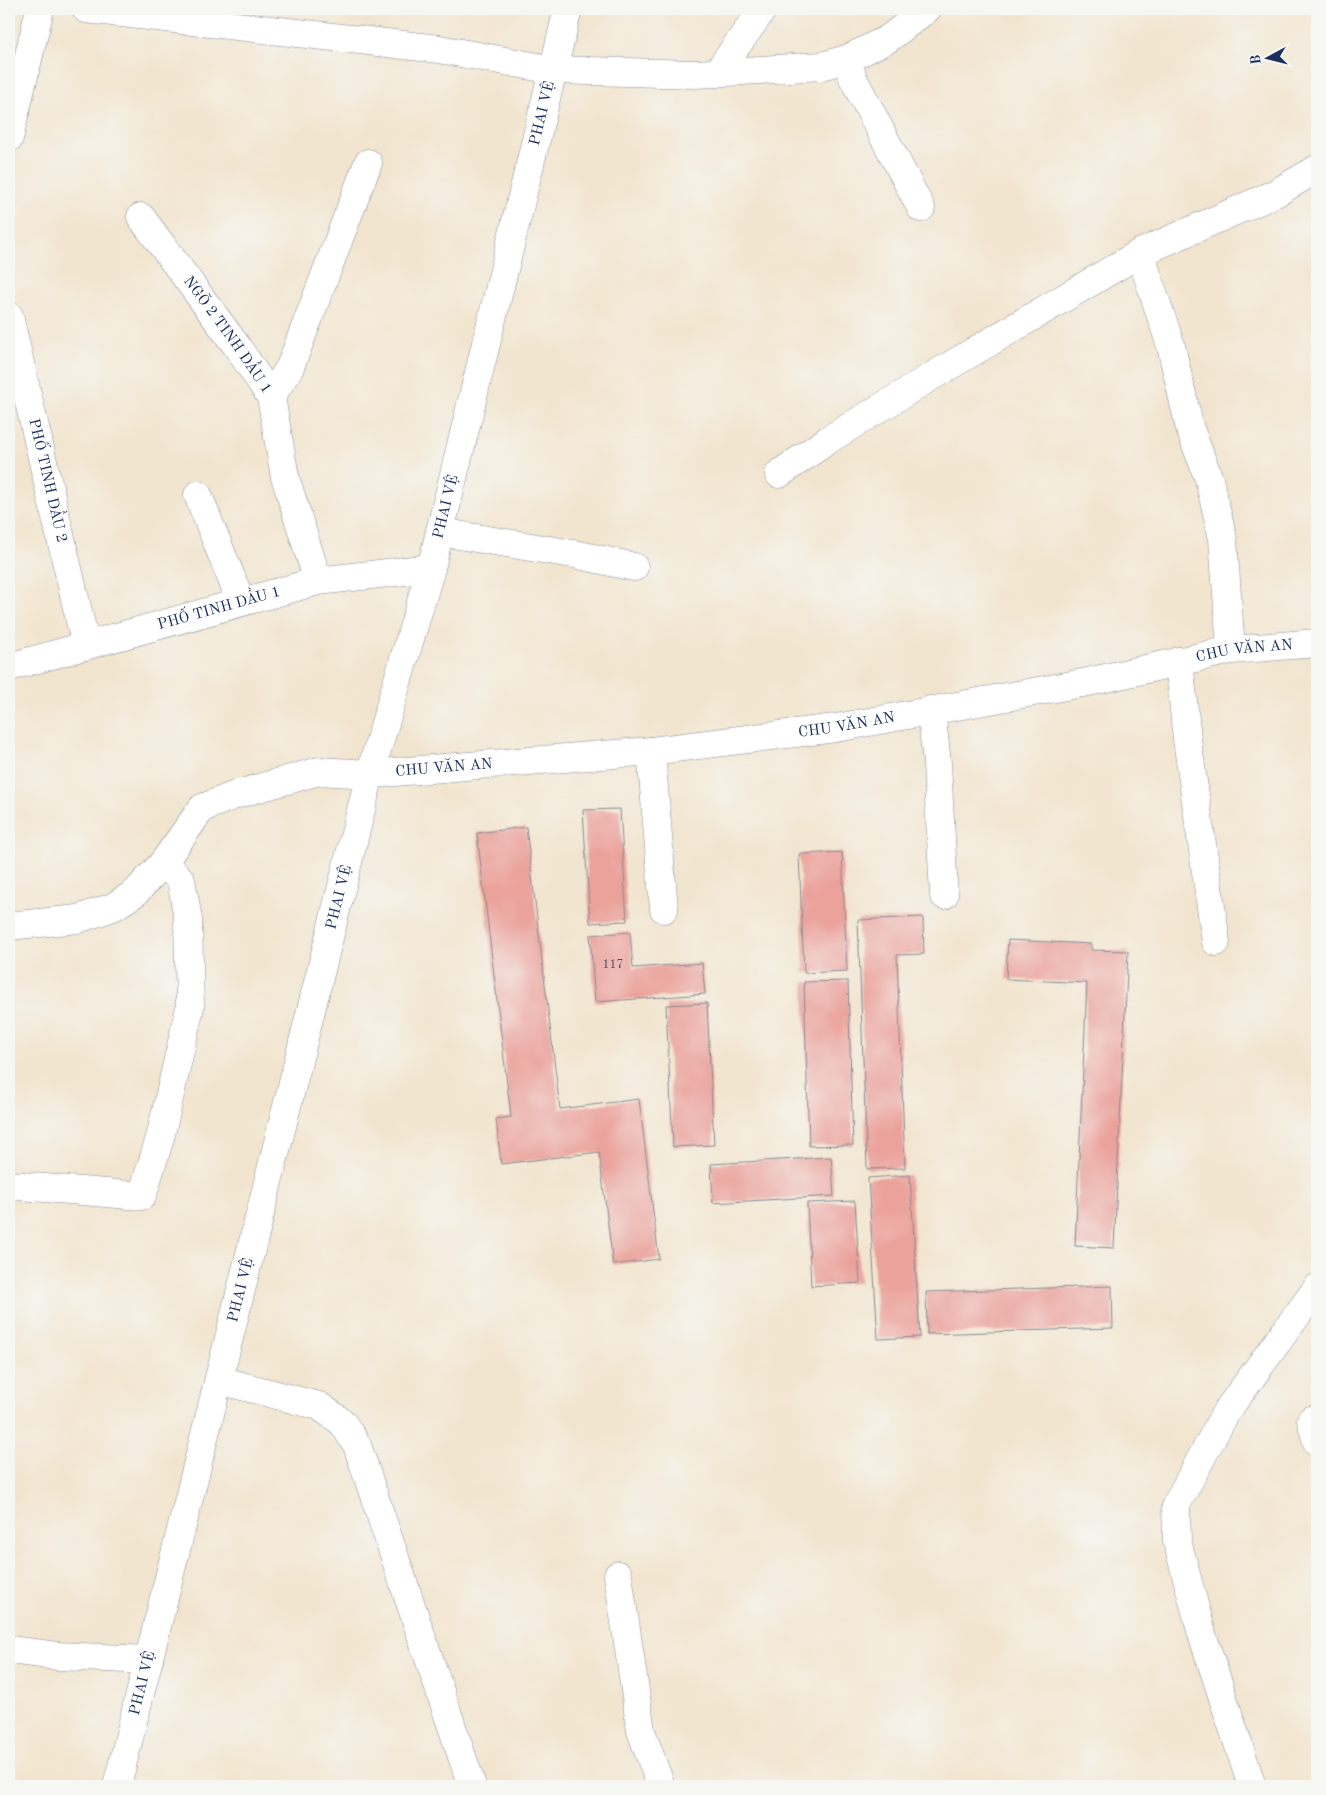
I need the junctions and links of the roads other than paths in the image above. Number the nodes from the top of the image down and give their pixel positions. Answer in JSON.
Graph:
{"nodes":[{"id":1,"x":40,"y":9,"type":"edge"},
{"id":2,"x":86,"y":9,"type":"edge"},
{"id":3,"x":568,"y":9,"type":"edge"},
{"id":4,"x":764,"y":9,"type":"edge"},
{"id":5,"x":927,"y":9,"type":"edge"},
{"id":6,"x":847,"y":59,"type":"junction"},
{"id":7,"x":554,"y":70,"type":"junction"},
{"id":8,"x":716,"y":73,"type":"junction"},
{"id":9,"x":9,"y":138,"type":"edge"},
{"id":10,"x":368,"y":163,"type":"dead end"},
{"id":11,"x":1317,"y":169,"type":"edge"},
{"id":12,"x":921,"y":208,"type":"dead end"},
{"id":13,"x":141,"y":217,"type":"dead end"},
{"id":14,"x":1140,"y":253,"type":"junction"},
{"id":15,"x":9,"y":316,"type":"edge"},
{"id":16,"x":271,"y":397,"type":"junction"},
{"id":17,"x":780,"y":474,"type":"dead end"},
{"id":18,"x":198,"y":495,"type":"dead end"},
{"id":19,"x":440,"y":532,"type":"junction"},
{"id":20,"x":634,"y":567,"type":"dead end"},
{"id":21,"x":431,"y":568,"type":"junction"},
{"id":22,"x":318,"y":580,"type":"junction"},
{"id":23,"x":241,"y":602,"type":"junction"},
{"id":24,"x":1317,"y":643,"type":"edge"},
{"id":25,"x":86,"y":646,"type":"junction"},
{"id":26,"x":1231,"y":650,"type":"junction"},
{"id":27,"x":1179,"y":661,"type":"junction"},
{"id":28,"x":9,"y":667,"type":"edge"},
{"id":29,"x":931,"y":710,"type":"junction"},
{"id":30,"x":651,"y":751,"type":"junction"},
{"id":31,"x":370,"y":774,"type":"junction"},
{"id":32,"x":163,"y":863,"type":"junction"},
{"id":33,"x":944,"y":896,"type":"dead end"},
{"id":34,"x":664,"y":910,"type":"dead end"},
{"id":35,"x":9,"y":926,"type":"edge"},
{"id":36,"x":1216,"y":942,"type":"dead end"},
{"id":37,"x":9,"y":1185,"type":"edge"},
{"id":38,"x":1317,"y":1288,"type":"edge"},
{"id":39,"x":219,"y":1380,"type":"junction"},
{"id":40,"x":618,"y":1575,"type":"dead end"},
{"id":41,"x":9,"y":1650,"type":"edge"},
{"id":42,"x":149,"y":1660,"type":"junction"},
{"id":43,"x":117,"y":1786,"type":"edge"},
{"id":44,"x":472,"y":1786,"type":"edge"},
{"id":45,"x":661,"y":1786,"type":"edge"},
{"id":46,"x":1252,"y":1786,"type":"edge"}],
"edges":[{"from":1,"to":9,"type":"street"},
{"from":2,"to":7,"type":"street"},
{"from":3,"to":7,"type":"street","name":"PHAI VỆ"},
{"from":4,"to":8,"type":"street"},
{"from":5,"to":6,"type":"street"},
{"from":6,"to":8,"type":"street"},
{"from":6,"to":12,"type":"street"},
{"from":7,"to":8,"type":"street"},
{"from":7,"to":19,"type":"street","name":"PHAI VỆ"},
{"from":10,"to":16,"type":"street"},
{"from":11,"to":14,"type":"street"},
{"from":13,"to":16,"type":"street","name":"NGÕ 2 TINH DẦU 1"},
{"from":14,"to":17,"type":"street"},
{"from":14,"to":26,"type":"street"},
{"from":15,"to":25,"type":"street","name":"PHỐ TINH DẦU 2"},
{"from":16,"to":22,"type":"street","name":"NGÕ 2 TINH DẦU 1"},
{"from":18,"to":23,"type":"street"},
{"from":19,"to":20,"type":"street"},
{"from":19,"to":21,"type":"street","name":"PHAI VỆ"},
{"from":21,"to":22,"type":"street","name":"PHỐ TINH DẦU 1"},
{"from":21,"to":31,"type":"street","name":"PHAI VỆ"},
{"from":22,"to":23,"type":"street","name":"PHỐ TINH DẦU 1"},
{"from":23,"to":25,"type":"street","name":"PHỐ TINH DẦU 1"},
{"from":24,"to":26,"type":"street","name":"CHU VĂN AN"},
{"from":25,"to":28,"type":"street","name":"PHỐ TINH DẦU 1"},
{"from":26,"to":27,"type":"street","name":"CHU VĂN AN"},
{"from":27,"to":29,"type":"street","name":"CHU VĂN AN"},
{"from":27,"to":36,"type":"street"},
{"from":29,"to":30,"type":"street","name":"CHU VĂN AN"},
{"from":29,"to":33,"type":"street"},
{"from":30,"to":31,"type":"street","name":"CHU VĂN AN"},
{"from":30,"to":34,"type":"street"},
{"from":31,"to":32,"type":"street","name":"CHU VĂN AN"},
{"from":31,"to":39,"type":"street","name":"PHAI VỆ"},
{"from":32,"to":35,"type":"street","name":"CHU VĂN AN"},
{"from":32,"to":37,"type":"street"},
{"from":38,"to":46,"type":"street"},
{"from":39,"to":42,"type":"street","name":"PHAI VỆ"},
{"from":39,"to":44,"type":"street"},
{"from":40,"to":45,"type":"street"},
{"from":41,"to":42,"type":"street"},
{"from":42,"to":43,"type":"street","name":"PHAI VỆ"}]}
